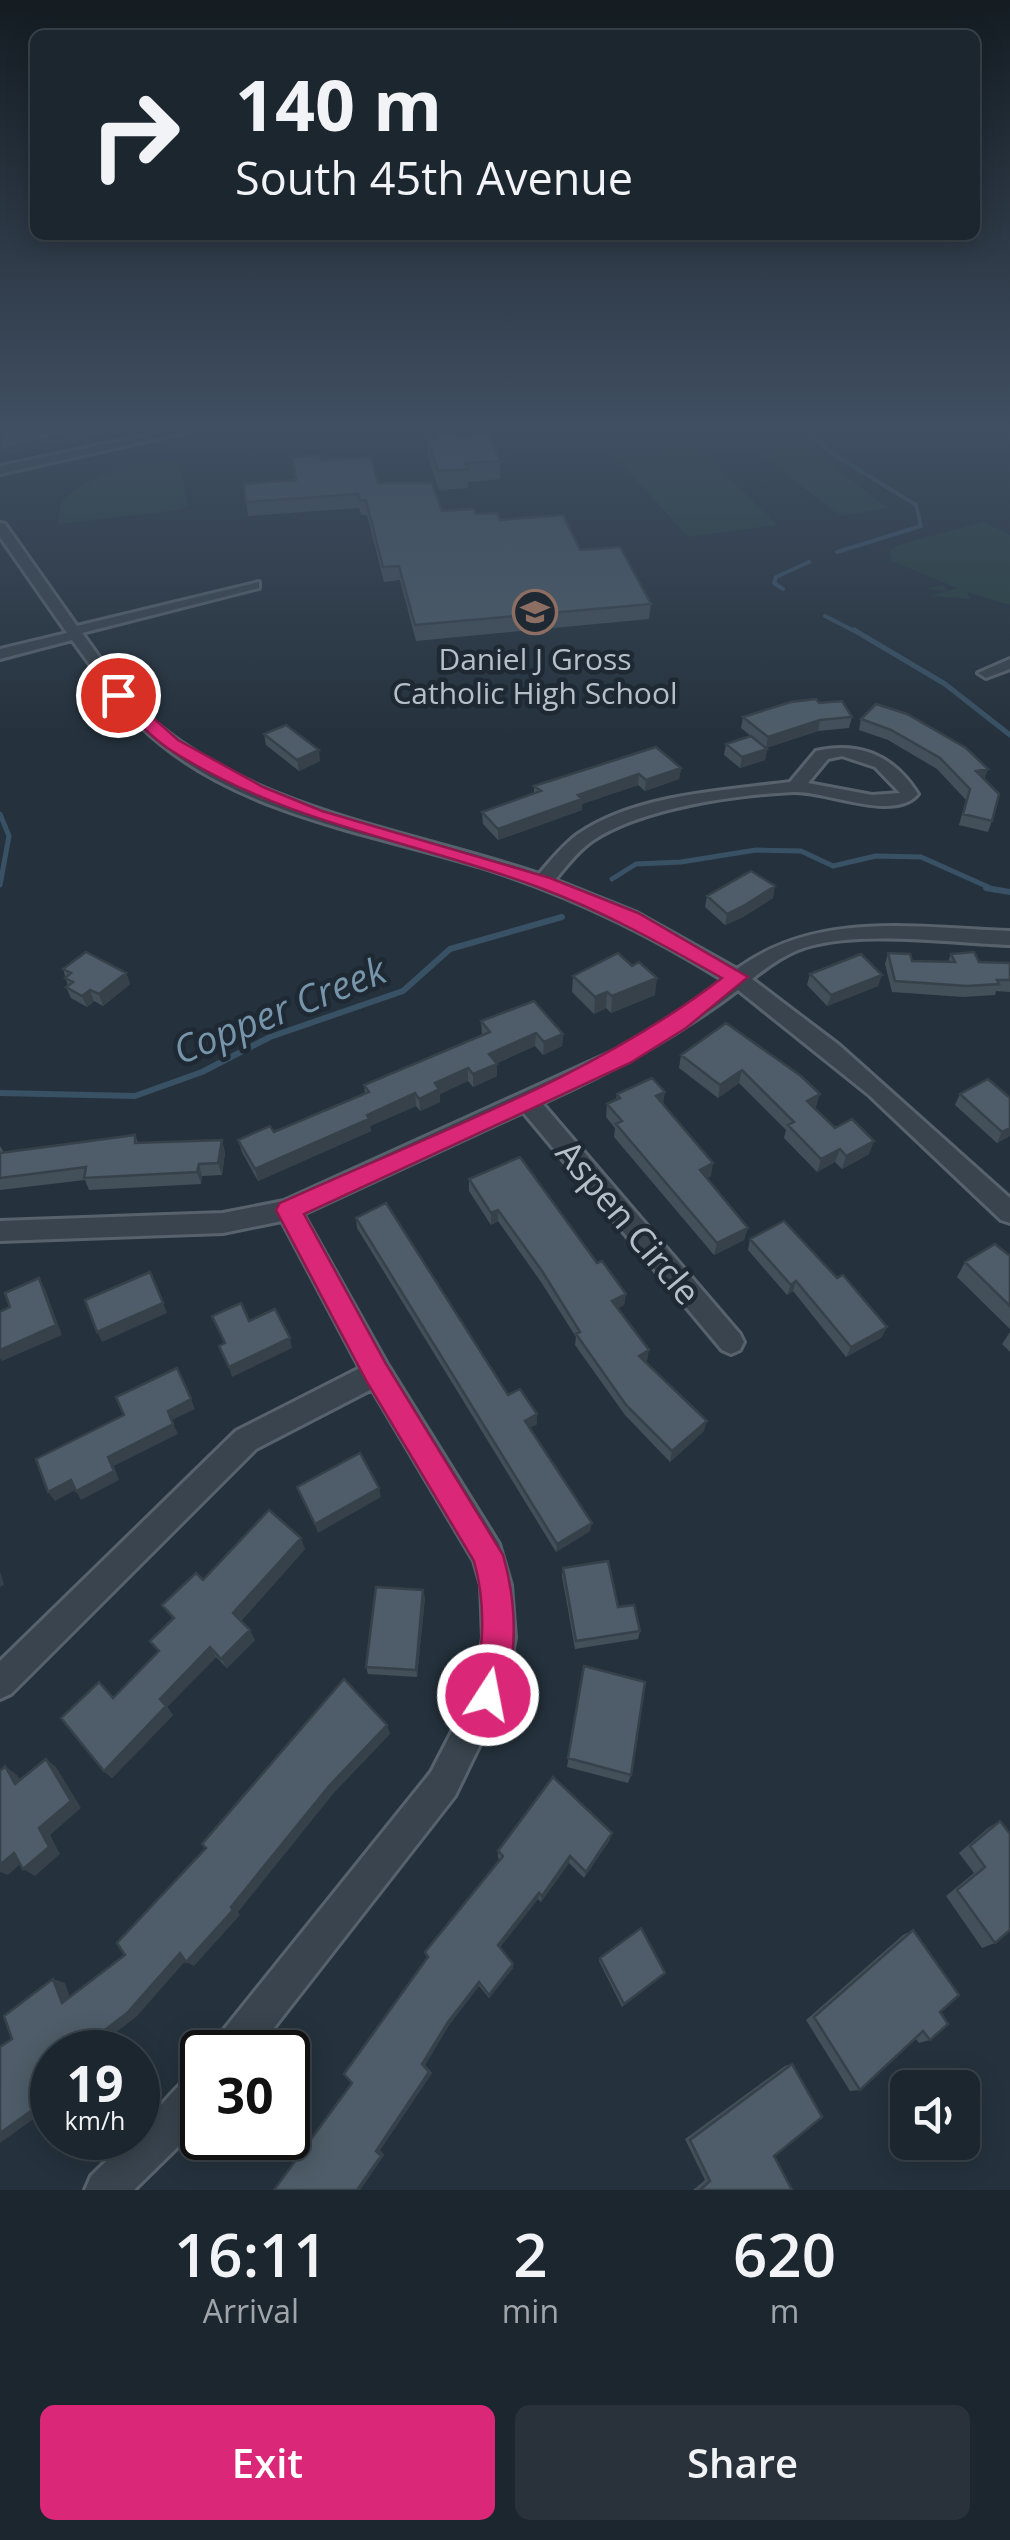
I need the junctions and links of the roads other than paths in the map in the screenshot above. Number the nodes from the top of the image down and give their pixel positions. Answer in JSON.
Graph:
{"nodes":[{"id":1,"x":4,"y":533,"type":"edge"},
{"id":2,"x":254,"y":585,"type":"dead end"},
{"id":3,"x":74,"y":633,"type":"junction"},
{"id":4,"x":0,"y":654,"type":"edge"},
{"id":5,"x":1010,"y":664,"type":"edge"},
{"id":6,"x":986,"y":673,"type":"dead end"},
{"id":7,"x":796,"y":786,"type":"junction"},
{"id":8,"x":543,"y":882,"type":"junction"},
{"id":9,"x":1010,"y":938,"type":"edge"},
{"id":10,"x":737,"y":977,"type":"junction"},
{"id":11,"x":528,"y":1102,"type":"junction"},
{"id":12,"x":288,"y":1210,"type":"junction"},
{"id":13,"x":1010,"y":1213,"type":"edge"},
{"id":14,"x":0,"y":1231,"type":"edge"},
{"id":15,"x":730,"y":1342,"type":"dead end"},
{"id":16,"x":377,"y":1373,"type":"junction"},
{"id":17,"x":0,"y":1683,"type":"edge"},
{"id":18,"x":249,"y":2030,"type":"edge"},
{"id":19,"x":180,"y":2116,"type":"edge"},
{"id":20,"x":105,"y":2190,"type":"edge"}],
"edges":[{"from":1,"to":3,"type":"street"},
{"from":2,"to":3,"type":"street"},
{"from":3,"to":4,"type":"street"},
{"from":3,"to":8,"type":"street"},
{"from":5,"to":6,"type":"street"},
{"from":7,"to":7,"type":"street"},
{"from":7,"to":8,"type":"street"},
{"from":8,"to":10,"type":"street"},
{"from":9,"to":10,"type":"street"},
{"from":10,"to":11,"type":"street"},
{"from":10,"to":13,"type":"street"},
{"from":11,"to":12,"type":"street"},
{"from":11,"to":15,"type":"street","name":"Aspen Circle"},
{"from":12,"to":14,"type":"street"},
{"from":12,"to":16,"type":"street"},
{"from":16,"to":17,"type":"street"},
{"from":16,"to":18,"type":"street"},
{"from":19,"to":20,"type":"street"}]}
